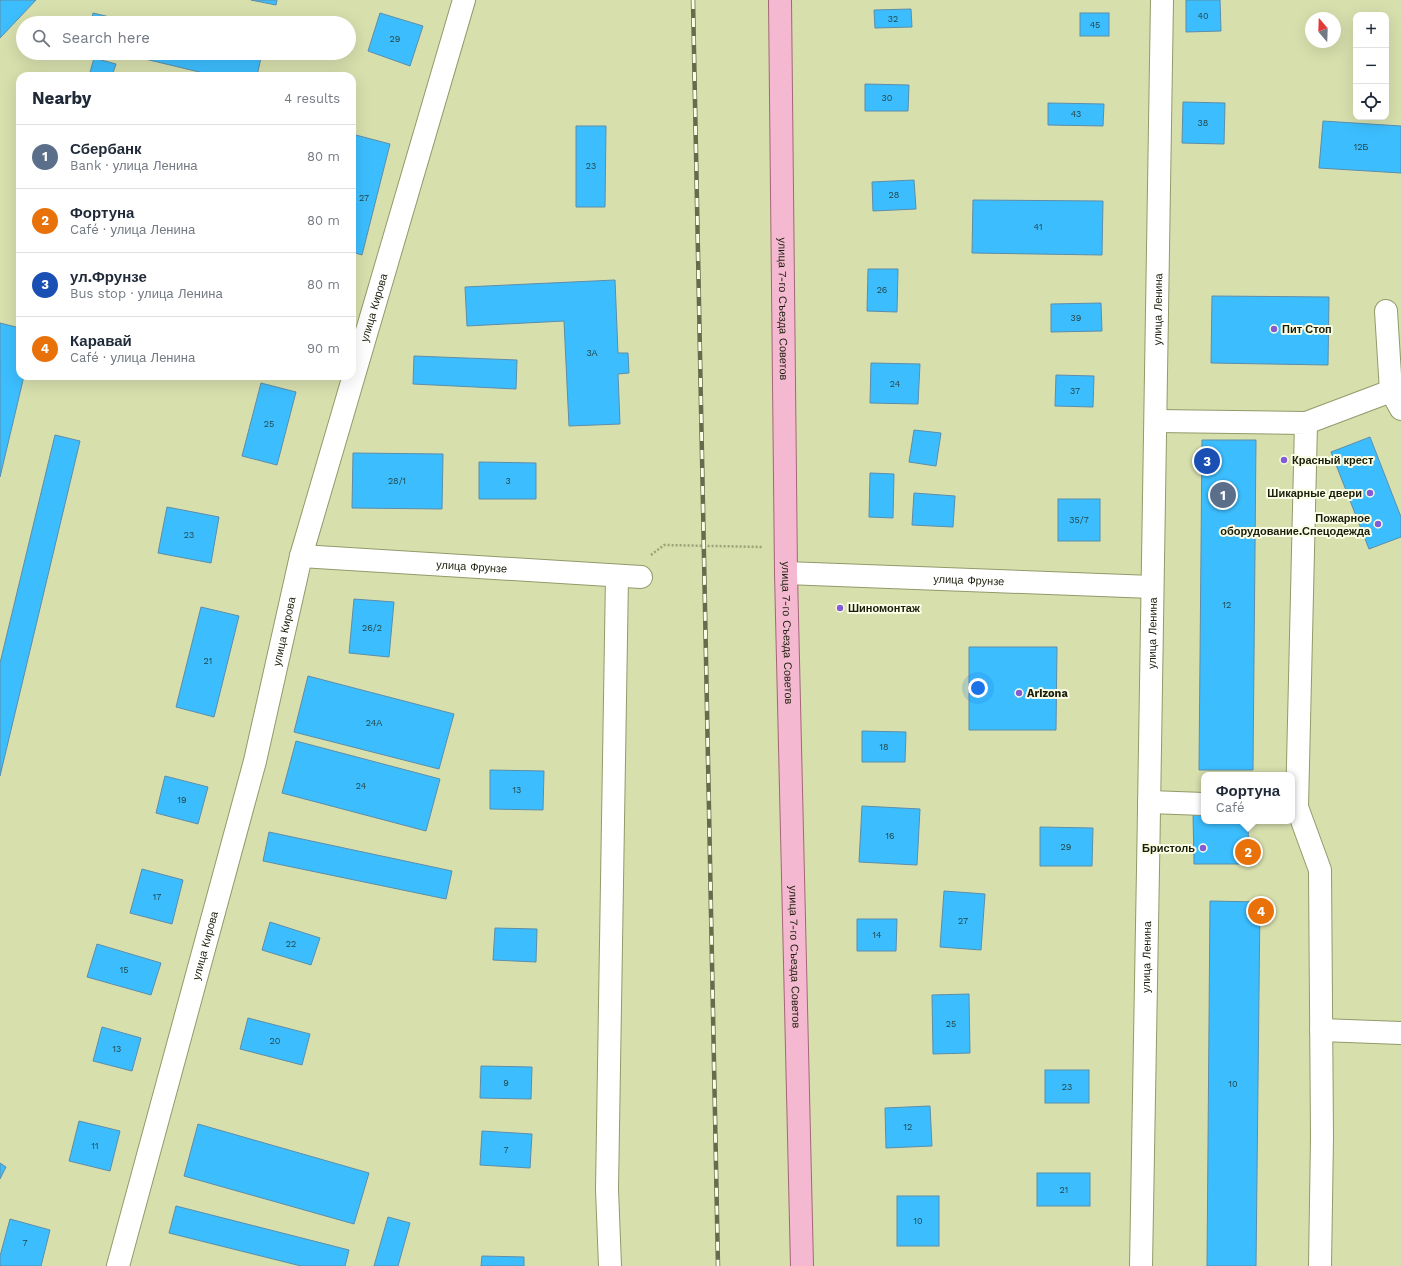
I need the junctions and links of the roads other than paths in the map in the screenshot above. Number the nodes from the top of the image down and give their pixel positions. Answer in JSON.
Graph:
{"nodes":[{"id":1,"x":464,"y":0,"type":"edge"},
{"id":2,"x":780,"y":0,"type":"edge"},
{"id":3,"x":1162,"y":0,"type":"edge"},
{"id":4,"x":1386,"y":312,"type":"dead end"},
{"id":5,"x":356,"y":368,"type":"edge"},
{"id":6,"x":353,"y":380,"type":"edge"},
{"id":7,"x":1396,"y":400,"type":"edge"},
{"id":8,"x":1157,"y":421,"type":"junction"},
{"id":9,"x":1306,"y":423,"type":"junction"},
{"id":10,"x":301,"y":556,"type":"junction"},
{"id":11,"x":786,"y":574,"type":"junction"},
{"id":12,"x":617,"y":576,"type":"junction"},
{"id":13,"x":642,"y":577,"type":"road end"},
{"id":14,"x":1152,"y":587,"type":"junction"},
{"id":15,"x":1149,"y":802,"type":"junction"},
{"id":16,"x":1201,"y":804,"type":"edge"},
{"id":17,"x":1295,"y":806,"type":"edge"},
{"id":18,"x":1321,"y":1030,"type":"junction"},
{"id":19,"x":1401,"y":1033,"type":"edge"},
{"id":20,"x":118,"y":1266,"type":"edge"},
{"id":21,"x":610,"y":1266,"type":"edge"},
{"id":22,"x":802,"y":1266,"type":"edge"},
{"id":23,"x":1141,"y":1266,"type":"edge"},
{"id":24,"x":1320,"y":1266,"type":"edge"}],
"edges":[{"from":1,"to":5,"type":"street","name":"улица Кирова"},
{"from":2,"to":11,"type":"main road","name":"улица 7-го Съезда Советов"},
{"from":3,"to":8,"type":"street","name":"улица Ленина"},
{"from":4,"to":7,"type":"street"},
{"from":6,"to":10,"type":"street","name":"улица Кирова"},
{"from":7,"to":9,"type":"street"},
{"from":8,"to":9,"type":"street"},
{"from":8,"to":14,"type":"street","name":"улица Ленина"},
{"from":9,"to":17,"type":"street"},
{"from":10,"to":12,"type":"street","name":"улица Фрунзе"},
{"from":10,"to":20,"type":"street","name":"улица Кирова"},
{"from":11,"to":14,"type":"street","name":"улица Фрунзе"},
{"from":11,"to":22,"type":"main road","name":"улица 7-го Съезда Советов"},
{"from":12,"to":13,"type":"street","name":"улица Фрунзе"},
{"from":12,"to":21,"type":"street"},
{"from":14,"to":15,"type":"street","name":"улица Ленина"},
{"from":15,"to":16,"type":"street"},
{"from":15,"to":23,"type":"street","name":"улица Ленина"},
{"from":17,"to":18,"type":"street"},
{"from":18,"to":19,"type":"street"},
{"from":18,"to":24,"type":"street"}]}
